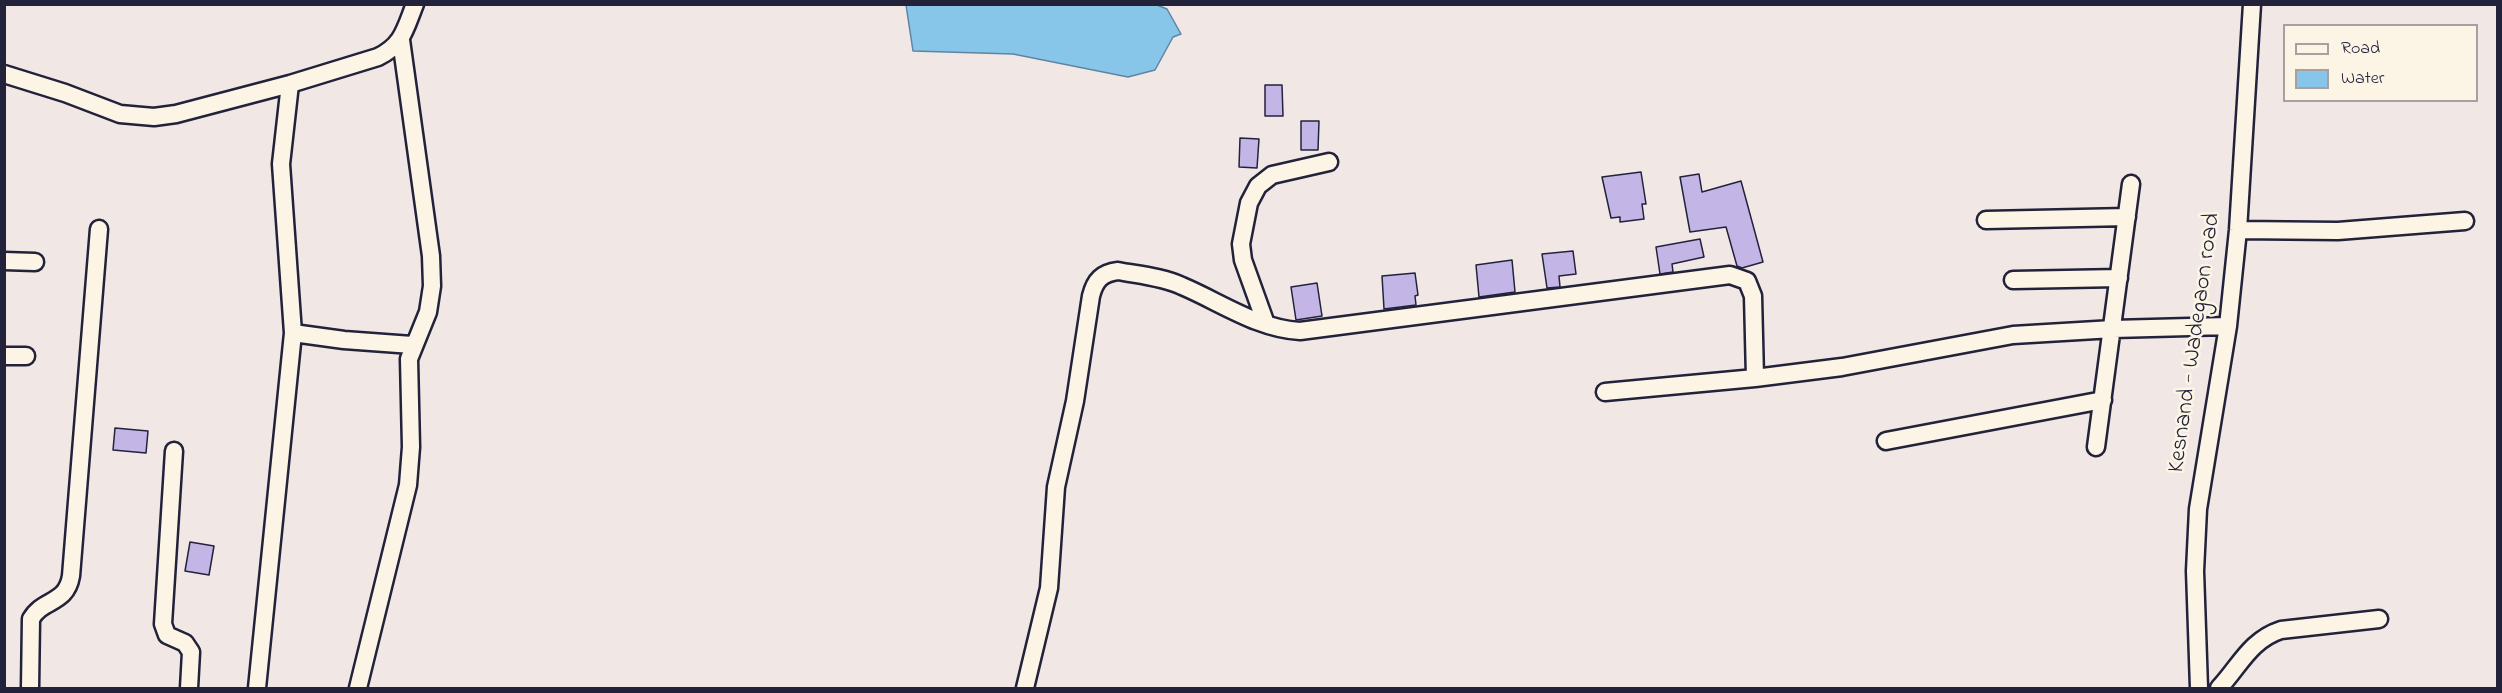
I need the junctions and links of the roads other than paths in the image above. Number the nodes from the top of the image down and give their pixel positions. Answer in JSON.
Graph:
{"nodes":[{"id":1,"x":416,"y":4,"type":"edge"},
{"id":2,"x":2252,"y":4,"type":"edge"},
{"id":3,"x":401,"y":40,"type":"junction"},
{"id":4,"x":4,"y":74,"type":"edge"},
{"id":5,"x":290,"y":84,"type":"junction"},
{"id":6,"x":1329,"y":162,"type":"dead end"},
{"id":7,"x":2131,"y":184,"type":"dead end"},
{"id":8,"x":2127,"y":218,"type":"junction"},
{"id":9,"x":1986,"y":220,"type":"dead end"},
{"id":10,"x":2465,"y":221,"type":"dead end"},
{"id":11,"x":99,"y":229,"type":"dead end"},
{"id":12,"x":2238,"y":230,"type":"junction"},
{"id":13,"x":4,"y":261,"type":"edge"},
{"id":14,"x":35,"y":262,"type":"dead end"},
{"id":15,"x":2119,"y":278,"type":"junction"},
{"id":16,"x":2013,"y":280,"type":"dead end"},
{"id":17,"x":1266,"y":324,"type":"junction"},
{"id":18,"x":2228,"y":326,"type":"junction"},
{"id":19,"x":2113,"y":329,"type":"junction"},
{"id":20,"x":292,"y":333,"type":"junction"},
{"id":21,"x":412,"y":345,"type":"junction"},
{"id":22,"x":4,"y":356,"type":"edge"},
{"id":23,"x":26,"y":357,"type":"dead end"},
{"id":24,"x":1755,"y":378,"type":"junction"},
{"id":25,"x":1605,"y":392,"type":"dead end"},
{"id":26,"x":2103,"y":400,"type":"junction"},
{"id":27,"x":1886,"y":441,"type":"dead end"},
{"id":28,"x":2096,"y":447,"type":"dead end"},
{"id":29,"x":174,"y":452,"type":"dead end"},
{"id":30,"x":2379,"y":619,"type":"dead end"},
{"id":31,"x":30,"y":688,"type":"edge"},
{"id":32,"x":189,"y":688,"type":"edge"},
{"id":33,"x":257,"y":688,"type":"edge"},
{"id":34,"x":358,"y":688,"type":"edge"},
{"id":35,"x":1025,"y":688,"type":"edge"},
{"id":36,"x":2199,"y":688,"type":"edge"},
{"id":37,"x":2219,"y":688,"type":"edge"}],
"edges":[{"from":1,"to":3,"type":"street"},
{"from":2,"to":12,"type":"street","name":"Kesnand - Wadegaon road"},
{"from":3,"to":5,"type":"street"},
{"from":3,"to":21,"type":"street"},
{"from":4,"to":5,"type":"street"},
{"from":5,"to":20,"type":"street"},
{"from":6,"to":17,"type":"street"},
{"from":7,"to":8,"type":"street"},
{"from":8,"to":9,"type":"street"},
{"from":8,"to":15,"type":"street"},
{"from":10,"to":12,"type":"street"},
{"from":11,"to":31,"type":"street"},
{"from":12,"to":18,"type":"street","name":"Kesnand - Wadegaon road"},
{"from":13,"to":14,"type":"street"},
{"from":15,"to":16,"type":"street"},
{"from":15,"to":19,"type":"street"},
{"from":17,"to":24,"type":"street"},
{"from":17,"to":35,"type":"street"},
{"from":18,"to":19,"type":"street"},
{"from":18,"to":36,"type":"street","name":"Kesnand - Wadegaon road"},
{"from":19,"to":24,"type":"street"},
{"from":19,"to":26,"type":"street"},
{"from":20,"to":21,"type":"street"},
{"from":20,"to":33,"type":"street"},
{"from":21,"to":34,"type":"street"},
{"from":22,"to":23,"type":"street"},
{"from":24,"to":25,"type":"street"},
{"from":26,"to":27,"type":"street"},
{"from":26,"to":28,"type":"street"},
{"from":29,"to":32,"type":"street"},
{"from":30,"to":37,"type":"street"}]}
